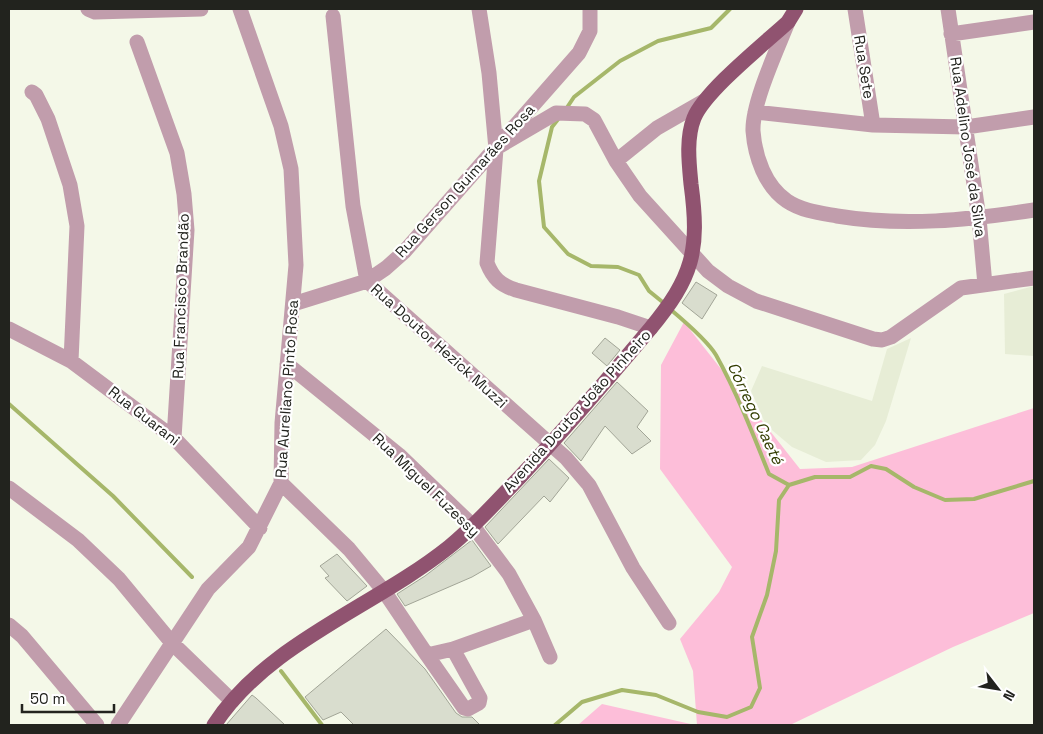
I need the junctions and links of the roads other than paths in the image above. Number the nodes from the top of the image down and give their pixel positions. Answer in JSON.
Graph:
{"nodes":[{"id":1,"x":88,"y":9,"type":"edge"},
{"id":2,"x":201,"y":9,"type":"edge"},
{"id":3,"x":240,"y":9,"type":"edge"},
{"id":4,"x":479,"y":9,"type":"edge"},
{"id":5,"x":590,"y":9,"type":"edge"},
{"id":6,"x":796,"y":9,"type":"edge"},
{"id":7,"x":856,"y":9,"type":"edge"},
{"id":8,"x":948,"y":9,"type":"edge"},
{"id":9,"x":333,"y":16,"type":"dead end"},
{"id":10,"x":788,"y":22,"type":"junction"},
{"id":11,"x":1034,"y":22,"type":"edge"},
{"id":12,"x":952,"y":34,"type":"junction"},
{"id":13,"x":137,"y":42,"type":"dead end"},
{"id":14,"x":32,"y":92,"type":"dead end"},
{"id":15,"x":704,"y":101,"type":"junction"},
{"id":16,"x":755,"y":112,"type":"junction"},
{"id":17,"x":1034,"y":117,"type":"edge"},
{"id":18,"x":873,"y":125,"type":"junction"},
{"id":19,"x":966,"y":127,"type":"junction"},
{"id":20,"x":497,"y":148,"type":"junction"},
{"id":21,"x":616,"y":161,"type":"junction"},
{"id":22,"x":1034,"y":210,"type":"edge"},
{"id":23,"x":979,"y":218,"type":"junction"},
{"id":24,"x":694,"y":255,"type":"junction"},
{"id":25,"x":1034,"y":278,"type":"edge"},
{"id":26,"x":367,"y":281,"type":"junction"},
{"id":27,"x":985,"y":285,"type":"junction"},
{"id":28,"x":293,"y":304,"type":"junction"},
{"id":29,"x":652,"y":326,"type":"junction"},
{"id":30,"x":9,"y":329,"type":"edge"},
{"id":31,"x":71,"y":361,"type":"junction"},
{"id":32,"x":287,"y":364,"type":"junction"},
{"id":33,"x":174,"y":438,"type":"junction"},
{"id":34,"x":550,"y":444,"type":"junction"},
{"id":35,"x":281,"y":483,"type":"junction"},
{"id":36,"x":9,"y":488,"type":"edge"},
{"id":37,"x":473,"y":526,"type":"junction"},
{"id":38,"x":260,"y":528,"type":"junction"},
{"id":39,"x":384,"y":591,"type":"junction"},
{"id":40,"x":534,"y":620,"type":"junction"},
{"id":41,"x":669,"y":623,"type":"dead end"},
{"id":42,"x":9,"y":625,"type":"edge"},
{"id":43,"x":172,"y":643,"type":"junction"},
{"id":44,"x":427,"y":654,"type":"junction"},
{"id":45,"x":456,"y":655,"type":"junction"},
{"id":46,"x":550,"y":657,"type":"dead end"},
{"id":47,"x":438,"y":670,"type":"junction"},
{"id":48,"x":232,"y":701,"type":"junction"},
{"id":49,"x":97,"y":725,"type":"edge"},
{"id":50,"x":118,"y":725,"type":"edge"},
{"id":51,"x":214,"y":725,"type":"edge"}],
"edges":[{"from":1,"to":2,"type":"street"},
{"from":3,"to":28,"type":"street","name":"Rua Aureliano Pinto Rosa"},
{"from":4,"to":20,"type":"street"},
{"from":5,"to":20,"type":"street","name":"Rua Gerson Guimarães Rosa"},
{"from":6,"to":10,"type":"main road","name":"Avenida Doutor João Pinheiro"},
{"from":7,"to":18,"type":"street","name":"Rua Sete"},
{"from":8,"to":12,"type":"street","name":"Rua Adelino José da Silva"},
{"from":9,"to":26,"type":"street","name":"Rua Doutor Hezick Muzzi"},
{"from":10,"to":15,"type":"main road","name":"Avenida Doutor João Pinheiro"},
{"from":10,"to":16,"type":"street"},
{"from":11,"to":12,"type":"street"},
{"from":12,"to":19,"type":"street","name":"Rua Adelino José da Silva"},
{"from":13,"to":33,"type":"street","name":"Rua Francisco Brandão"},
{"from":14,"to":31,"type":"street"},
{"from":15,"to":21,"type":"street"},
{"from":15,"to":24,"type":"main road","name":"Avenida Doutor João Pinheiro"},
{"from":16,"to":18,"type":"street"},
{"from":16,"to":23,"type":"street"},
{"from":17,"to":19,"type":"street"},
{"from":18,"to":19,"type":"street"},
{"from":19,"to":23,"type":"street","name":"Rua Adelino José da Silva"},
{"from":20,"to":21,"type":"street"},
{"from":20,"to":26,"type":"street","name":"Rua Gerson Guimarães Rosa"},
{"from":20,"to":29,"type":"street"},
{"from":21,"to":24,"type":"street"},
{"from":22,"to":23,"type":"street"},
{"from":23,"to":27,"type":"street","name":"Rua Adelino José da Silva"},
{"from":24,"to":27,"type":"street"},
{"from":24,"to":29,"type":"main road","name":"Avenida Doutor João Pinheiro"},
{"from":25,"to":27,"type":"street"},
{"from":26,"to":28,"type":"street","name":"Rua Gerson Guimarães Rosa"},
{"from":26,"to":34,"type":"street","name":"Rua Doutor Hezick Muzzi"},
{"from":28,"to":32,"type":"street","name":"Rua Aureliano Pinto Rosa"},
{"from":29,"to":34,"type":"main road","name":"Avenida Doutor João Pinheiro"},
{"from":30,"to":31,"type":"street","name":"Rua Guarani"},
{"from":31,"to":33,"type":"street","name":"Rua Guarani"},
{"from":32,"to":35,"type":"street","name":"Rua Aureliano Pinto Rosa"},
{"from":32,"to":37,"type":"street","name":"Rua Miguel Fuzessy"},
{"from":33,"to":38,"type":"street","name":"Rua Guarani"},
{"from":34,"to":37,"type":"main road","name":"Avenida Doutor João Pinheiro"},
{"from":34,"to":41,"type":"street","name":"Rua Doutor Hezick Muzzi"},
{"from":35,"to":38,"type":"street","name":"Rua Aureliano Pinto Rosa"},
{"from":35,"to":39,"type":"street"},
{"from":36,"to":43,"type":"street"},
{"from":37,"to":39,"type":"main road","name":"Avenida Doutor João Pinheiro"},
{"from":37,"to":40,"type":"street","name":"Rua Miguel Fuzessy"},
{"from":38,"to":43,"type":"street","name":"Rua Aureliano Pinto Rosa"},
{"from":39,"to":44,"type":"street"},
{"from":39,"to":48,"type":"main road","name":"Avenida Doutor João Pinheiro"},
{"from":40,"to":45,"type":"street"},
{"from":40,"to":46,"type":"street","name":"Rua Miguel Fuzessy"},
{"from":42,"to":49,"type":"street"},
{"from":43,"to":48,"type":"street"},
{"from":43,"to":50,"type":"street","name":"Rua Aureliano Pinto Rosa"},
{"from":44,"to":45,"type":"street"},
{"from":44,"to":47,"type":"street"},
{"from":45,"to":47,"type":"street"},
{"from":45,"to":47,"type":"street"},
{"from":48,"to":51,"type":"main road","name":"Avenida Doutor João Pinheiro"}]}
